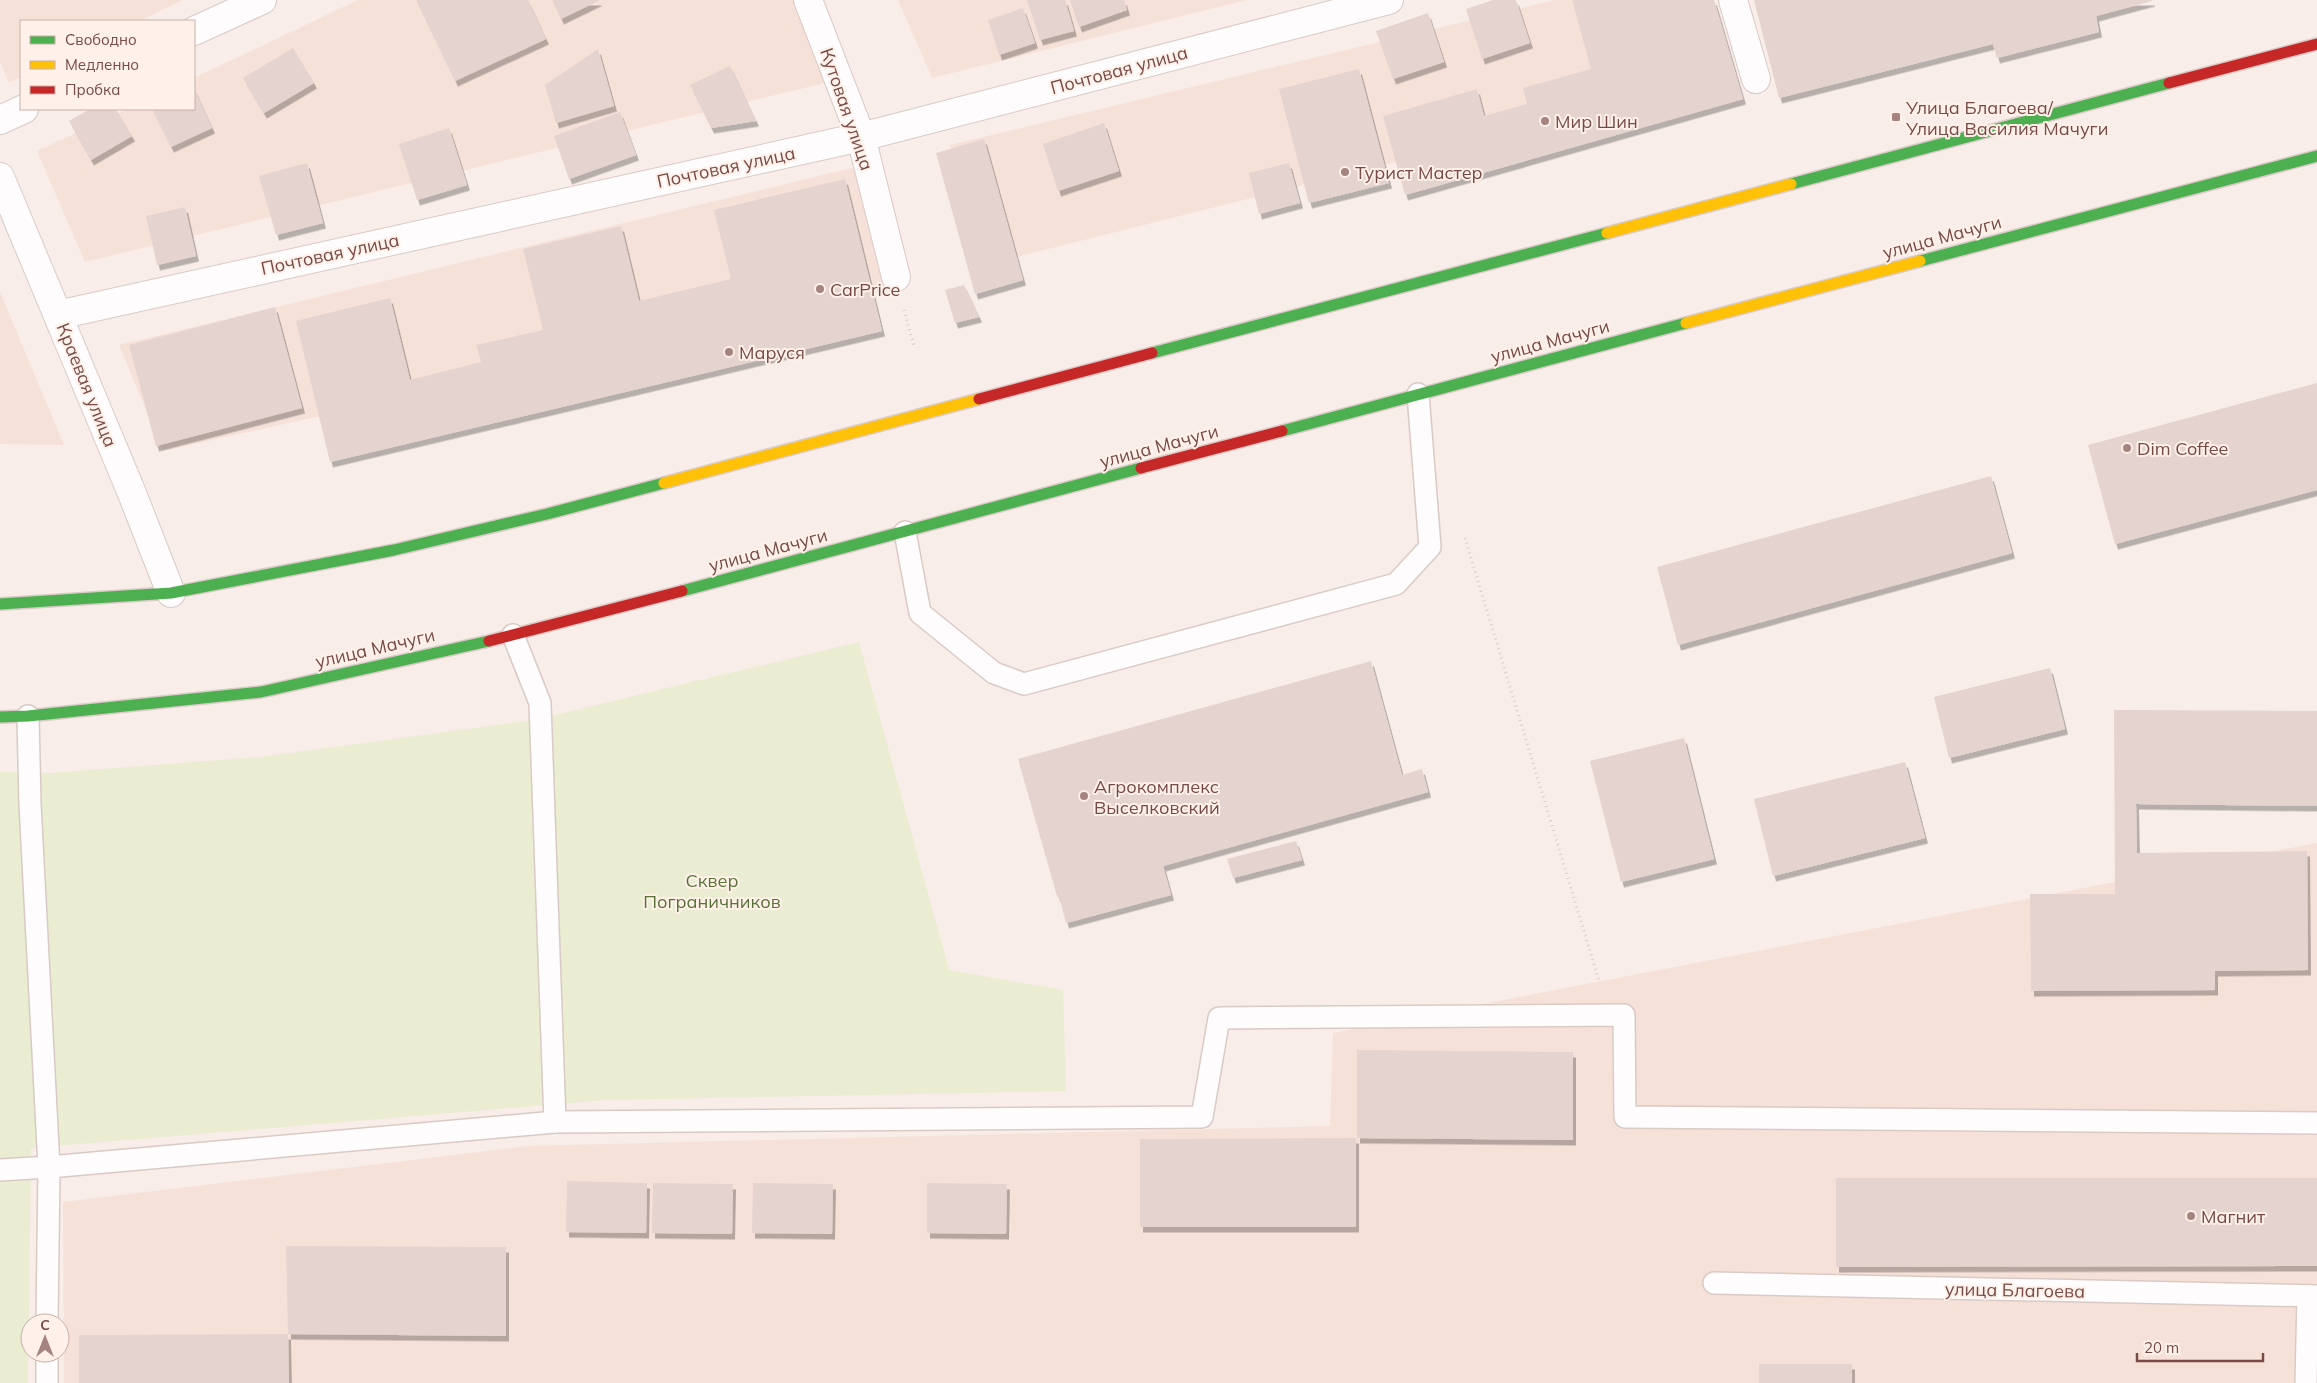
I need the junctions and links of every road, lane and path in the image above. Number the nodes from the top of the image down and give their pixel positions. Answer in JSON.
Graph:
{"nodes":[{"id":1,"x":262,"y":0,"type":"edge"},
{"id":2,"x":808,"y":0,"type":"edge"},
{"id":3,"x":1389,"y":0,"type":"edge"},
{"id":4,"x":1733,"y":0,"type":"edge"},
{"id":5,"x":195,"y":31,"type":"edge"},
{"id":6,"x":2317,"y":44,"type":"edge"},
{"id":7,"x":1756,"y":79,"type":"dead end"},
{"id":8,"x":22,"y":110,"type":"edge"},
{"id":9,"x":0,"y":120,"type":"edge"},
{"id":10,"x":861,"y":137,"type":"junction"},
{"id":11,"x":2317,"y":156,"type":"edge"},
{"id":12,"x":0,"y":177,"type":"edge"},
{"id":13,"x":896,"y":278,"type":"dead end"},
{"id":14,"x":58,"y":315,"type":"junction"},
{"id":15,"x":1418,"y":394,"type":"junction"},
{"id":16,"x":905,"y":532,"type":"junction"},
{"id":17,"x":1463,"y":534,"type":"dead end"},
{"id":18,"x":171,"y":593,"type":"junction"},
{"id":19,"x":0,"y":604,"type":"edge"},
{"id":20,"x":513,"y":635,"type":"junction"},
{"id":21,"x":28,"y":716,"type":"junction"},
{"id":22,"x":0,"y":717,"type":"edge"},
{"id":23,"x":1610,"y":1015,"type":"junction"},
{"id":24,"x":555,"y":1122,"type":"junction"},
{"id":25,"x":2317,"y":1123,"type":"edge"},
{"id":26,"x":49,"y":1167,"type":"junction"},
{"id":27,"x":0,"y":1170,"type":"edge"},
{"id":28,"x":1714,"y":1284,"type":"dead end"},
{"id":29,"x":2313,"y":1296,"type":"edge"},
{"id":30,"x":48,"y":1313,"type":"edge"},
{"id":31,"x":47,"y":1363,"type":"edge"},
{"id":32,"x":47,"y":1383,"type":"edge"},
{"id":33,"x":2306,"y":1383,"type":"edge"}],
"edges":[{"from":1,"to":5,"type":"street"},
{"from":2,"to":10,"type":"street","name":"Кутовая улица"},
{"from":3,"to":10,"type":"street","name":"Почтовая улица"},
{"from":4,"to":7,"type":"street"},
{"from":6,"to":18,"type":"main road"},
{"from":8,"to":9,"type":"street"},
{"from":10,"to":13,"type":"street","name":"Кутовая улица"},
{"from":10,"to":14,"type":"street","name":"Почтовая улица"},
{"from":11,"to":15,"type":"main road","name":"улица Мачуги"},
{"from":12,"to":14,"type":"street","name":"Краевая улица"},
{"from":14,"to":18,"type":"street","name":"Краевая улица"},
{"from":15,"to":16,"type":"main road","name":"улица Мачуги"},
{"from":15,"to":16,"type":"lane"},
{"from":16,"to":20,"type":"main road","name":"улица Мачуги"},
{"from":17,"to":23,"type":"path"},
{"from":18,"to":19,"type":"main road"},
{"from":20,"to":21,"type":"main road","name":"улица Мачуги"},
{"from":20,"to":24,"type":"lane"},
{"from":21,"to":22,"type":"main road","name":"улица Мачуги"},
{"from":21,"to":26,"type":"lane"},
{"from":23,"to":24,"type":"lane"},
{"from":23,"to":25,"type":"lane"},
{"from":24,"to":26,"type":"lane"},
{"from":26,"to":27,"type":"lane"},
{"from":26,"to":30,"type":"lane"},
{"from":28,"to":29,"type":"lane","name":"улица Благоева"},
{"from":29,"to":33,"type":"lane"},
{"from":31,"to":32,"type":"lane"}]}
